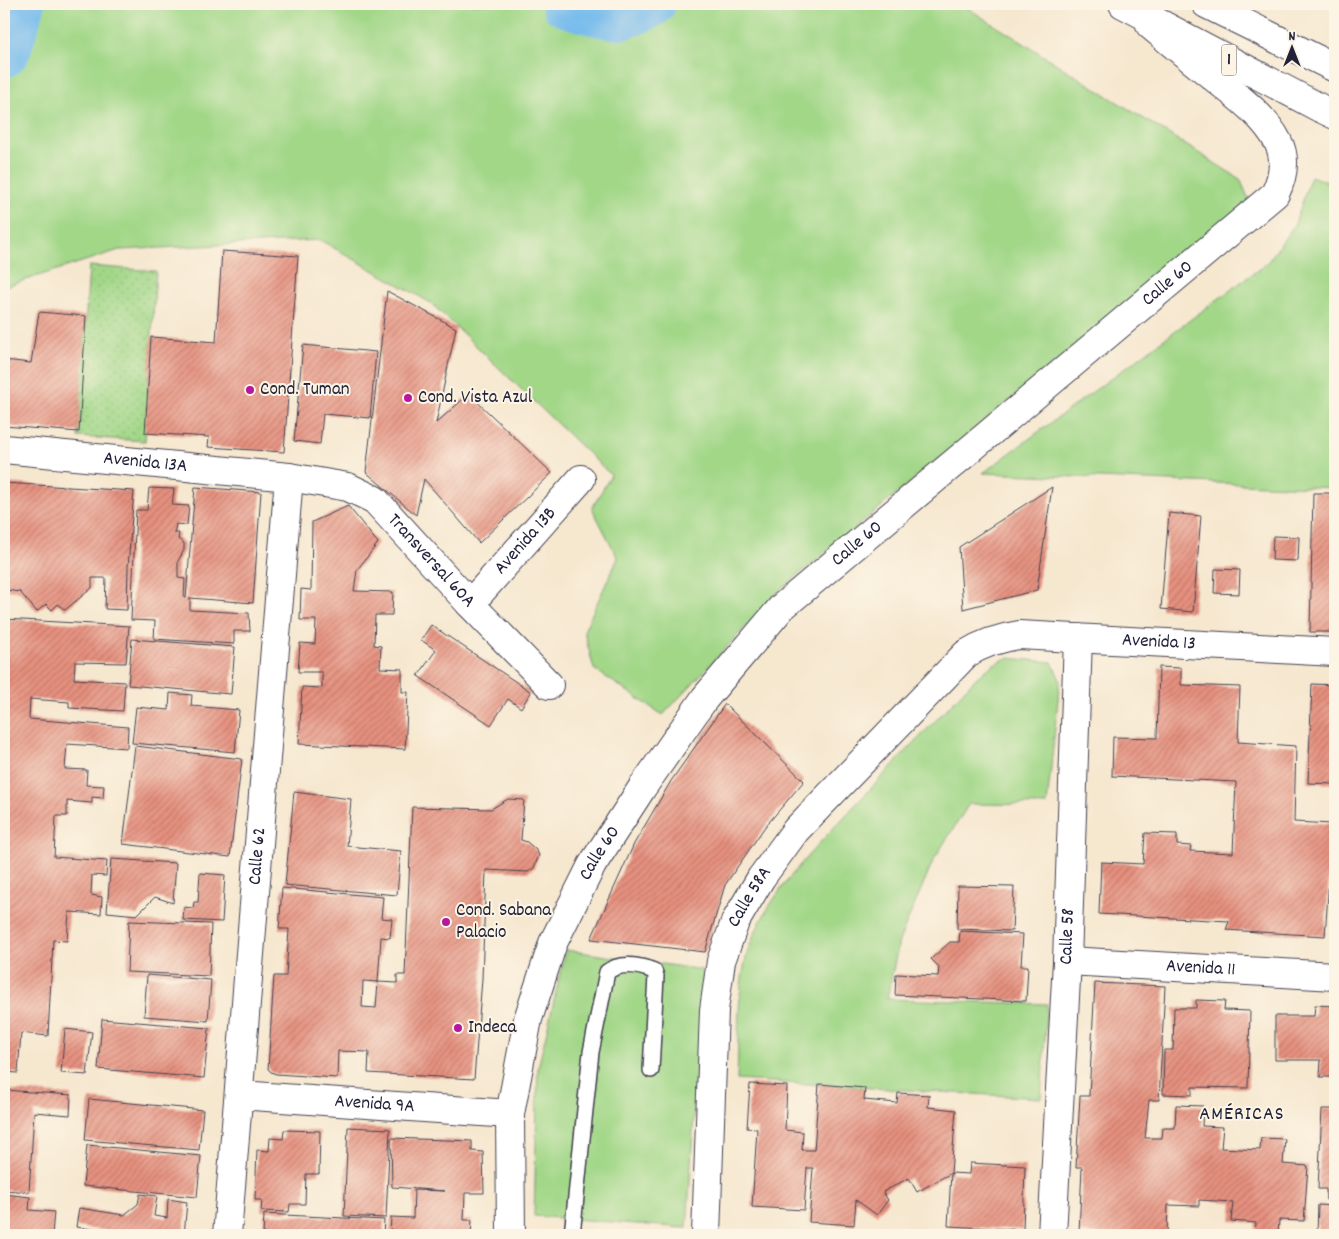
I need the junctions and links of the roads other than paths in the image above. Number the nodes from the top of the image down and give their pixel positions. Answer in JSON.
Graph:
{"nodes":[{"id":1,"x":1206,"y":4,"type":"edge"},
{"id":2,"x":1125,"y":5,"type":"edge"},
{"id":3,"x":1335,"y":68,"type":"edge"},
{"id":4,"x":1335,"y":115,"type":"edge"},
{"id":5,"x":4,"y":449,"type":"edge"},
{"id":6,"x":289,"y":477,"type":"junction"},
{"id":7,"x":580,"y":479,"type":"dead end"},
{"id":8,"x":470,"y":604,"type":"junction"},
{"id":9,"x":1078,"y":638,"type":"junction"},
{"id":10,"x":981,"y":644,"type":"joint"},
{"id":11,"x":1335,"y":652,"type":"edge"},
{"id":12,"x":549,"y":685,"type":"dead end"},
{"id":13,"x":1067,"y":961,"type":"junction"},
{"id":14,"x":1335,"y":976,"type":"edge"},
{"id":15,"x":652,"y":1070,"type":"dead end"},
{"id":16,"x":239,"y":1095,"type":"junction"},
{"id":17,"x":510,"y":1114,"type":"junction"},
{"id":18,"x":227,"y":1235,"type":"edge"},
{"id":19,"x":511,"y":1235,"type":"edge"},
{"id":20,"x":572,"y":1235,"type":"edge"},
{"id":21,"x":706,"y":1235,"type":"edge"},
{"id":22,"x":1052,"y":1235,"type":"edge"}],
"edges":[{"from":1,"to":3,"type":"main road","number":"1"},
{"from":2,"to":4,"type":"main road","number":"1"},
{"from":2,"to":17,"type":"main road","name":"Calle 60"},
{"from":5,"to":6,"type":"main road","name":"Avenida 13A"},
{"from":6,"to":8,"type":"main road","name":"Transversal 60A"},
{"from":6,"to":16,"type":"main road","name":"Calle 62"},
{"from":7,"to":8,"type":"main road","name":"Avenida 13B"},
{"from":8,"to":12,"type":"main road","name":"Transversal 60A"},
{"from":9,"to":10,"type":"main road","name":"Avenida 13"},
{"from":9,"to":11,"type":"main road","name":"Avenida 13"},
{"from":9,"to":13,"type":"main road","name":"Calle 58"},
{"from":10,"to":21,"type":"main road","name":"Calle 58A"},
{"from":13,"to":14,"type":"main road","name":"Avenida 11"},
{"from":13,"to":22,"type":"main road","name":"Calle 58"},
{"from":15,"to":20,"type":"lane"},
{"from":16,"to":17,"type":"main road","name":"Avenida 9A"},
{"from":16,"to":18,"type":"main road","name":"Calle 62"},
{"from":17,"to":19,"type":"main road","name":"Calle 60"}]}
